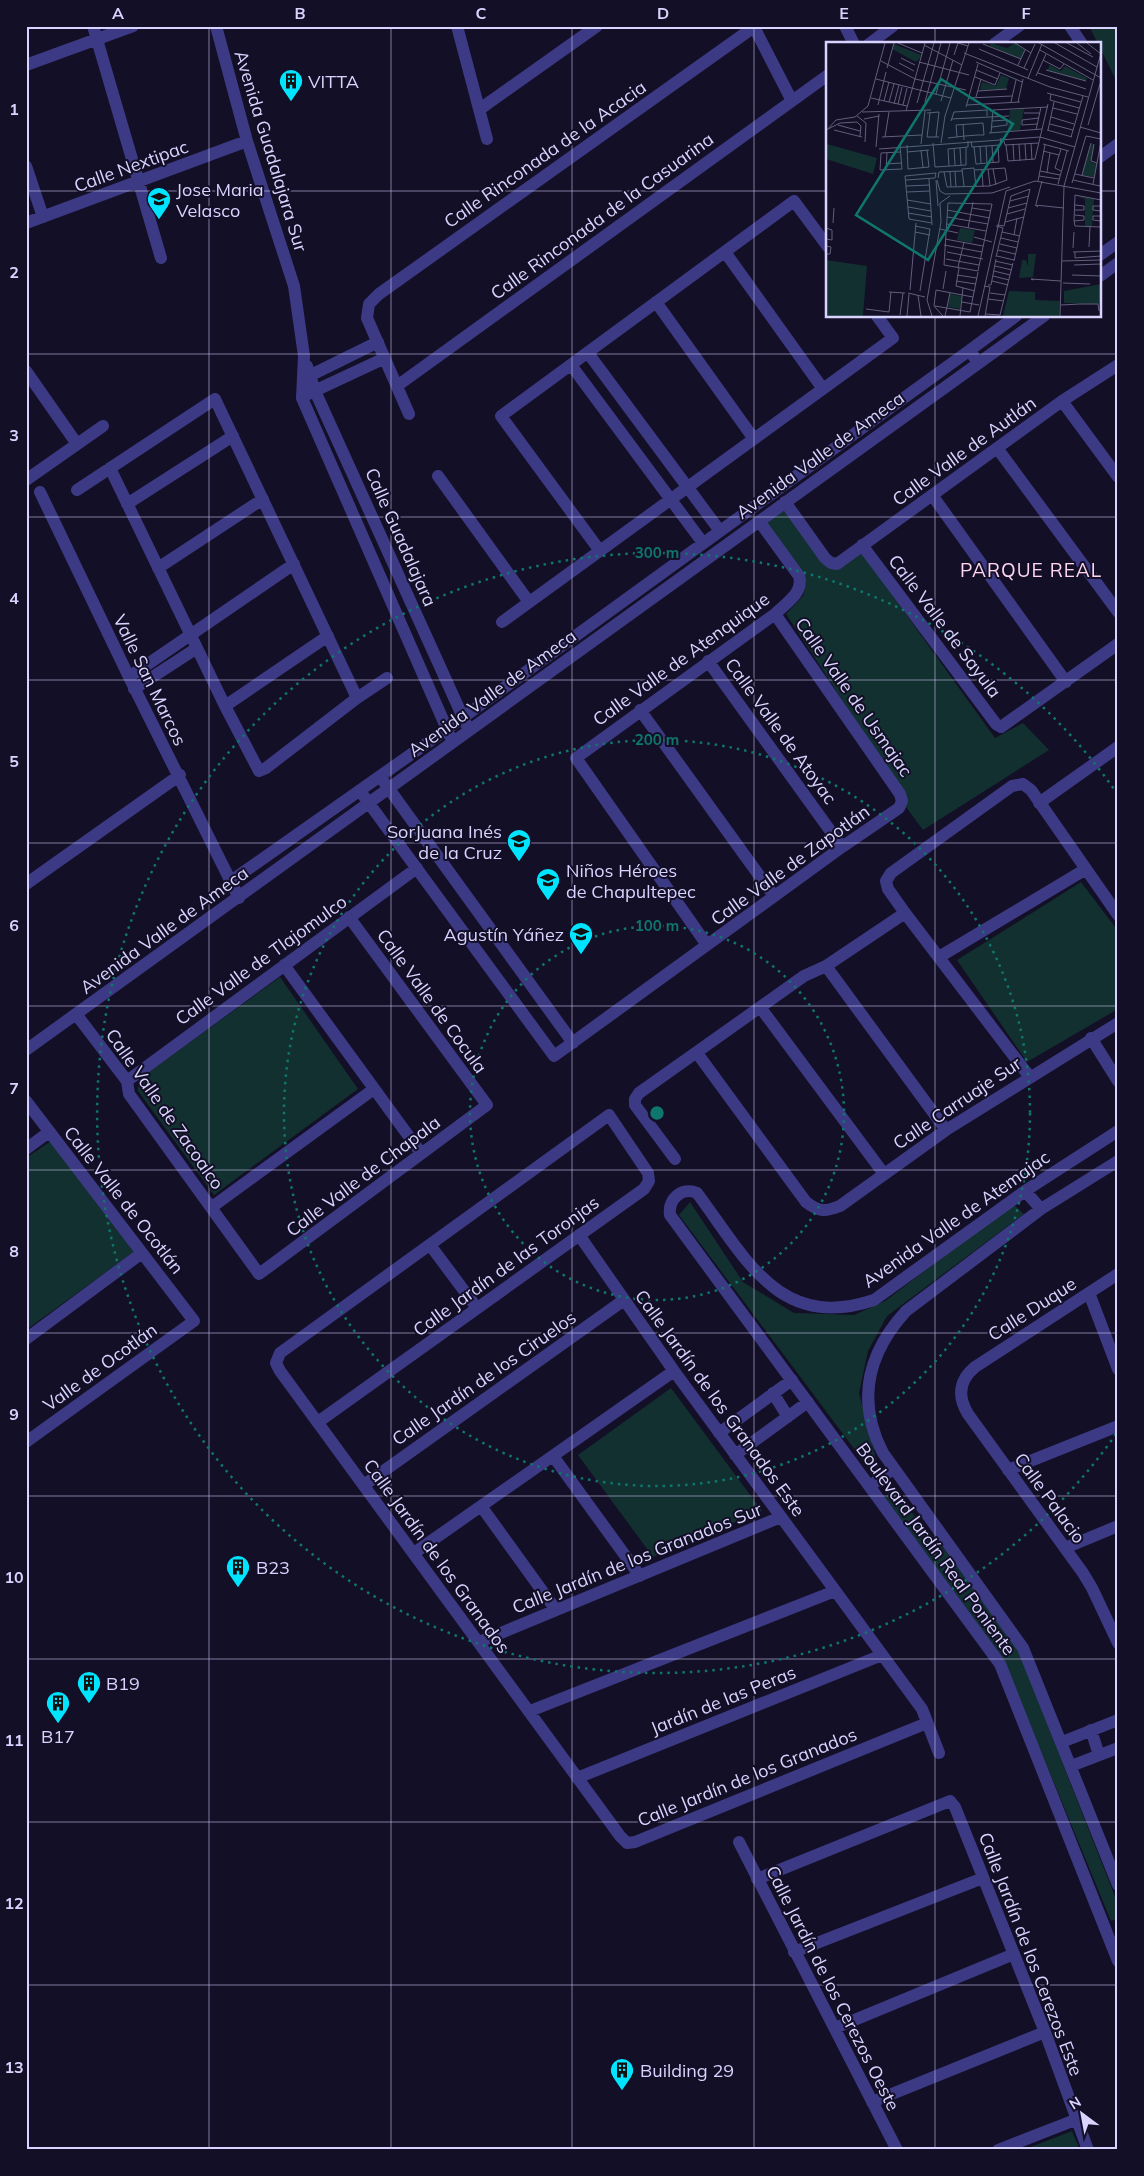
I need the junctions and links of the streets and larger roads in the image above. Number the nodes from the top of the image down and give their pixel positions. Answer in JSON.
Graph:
{"nodes":[{"id":1,"x":93,"y":26,"type":"edge"},
{"id":2,"x":133,"y":26,"type":"edge"},
{"id":3,"x":216,"y":26,"type":"edge"},
{"id":4,"x":457,"y":26,"type":"edge"},
{"id":5,"x":597,"y":26,"type":"edge"},
{"id":6,"x":845,"y":26,"type":"edge"},
{"id":7,"x":893,"y":26,"type":"edge"},
{"id":8,"x":1019,"y":26,"type":"edge"},
{"id":9,"x":1070,"y":26,"type":"edge"},
{"id":10,"x":754,"y":27,"type":"edge"},
{"id":11,"x":97,"y":40,"type":"junction"},
{"id":12,"x":853,"y":42,"type":"edge"},
{"id":13,"x":872,"y":42,"type":"edge"},
{"id":14,"x":997,"y":42,"type":"edge"},
{"id":15,"x":1081,"y":42,"type":"edge"},
{"id":16,"x":26,"y":65,"type":"edge"},
{"id":17,"x":826,"y":76,"type":"edge"},
{"id":18,"x":792,"y":101,"type":"junction"},
{"id":19,"x":480,"y":109,"type":"junction"},
{"id":20,"x":487,"y":139,"type":"dead end"},
{"id":21,"x":247,"y":141,"type":"junction"},
{"id":22,"x":1118,"y":144,"type":"edge"},
{"id":23,"x":1102,"y":156,"type":"edge"},
{"id":24,"x":26,"y":166,"type":"edge"},
{"id":25,"x":140,"y":181,"type":"junction"},
{"id":26,"x":43,"y":217,"type":"junction"},
{"id":27,"x":26,"y":223,"type":"edge"},
{"id":28,"x":1118,"y":242,"type":"edge"},
{"id":29,"x":826,"y":244,"type":"edge"},
{"id":30,"x":725,"y":252,"type":"junction"},
{"id":31,"x":1103,"y":253,"type":"edge"},
{"id":32,"x":161,"y":258,"type":"dead end"},
{"id":33,"x":1117,"y":265,"type":"edge"},
{"id":34,"x":1102,"y":275,"type":"edge"},
{"id":35,"x":294,"y":286,"type":"joint"},
{"id":36,"x":656,"y":302,"type":"junction"},
{"id":37,"x":878,"y":318,"type":"edge"},
{"id":38,"x":1013,"y":318,"type":"edge"},
{"id":39,"x":1041,"y":318,"type":"edge"},
{"id":40,"x":378,"y":342,"type":"junction"},
{"id":41,"x":970,"y":350,"type":"junction"},
{"id":42,"x":588,"y":353,"type":"junction"},
{"id":43,"x":384,"y":358,"type":"junction"},
{"id":44,"x":978,"y":363,"type":"junction"},
{"id":45,"x":570,"y":365,"type":"junction"},
{"id":46,"x":1118,"y":365,"type":"edge"},
{"id":47,"x":26,"y":371,"type":"edge"},
{"id":48,"x":307,"y":377,"type":"junction"},
{"id":49,"x":397,"y":386,"type":"junction"},
{"id":50,"x":824,"y":389,"type":"junction"},
{"id":51,"x":315,"y":390,"type":"junction"},
{"id":52,"x":302,"y":398,"type":"junction"},
{"id":53,"x":1062,"y":401,"type":"junction"},
{"id":54,"x":409,"y":414,"type":"dead end"},
{"id":55,"x":103,"y":426,"type":"dead end"},
{"id":56,"x":233,"y":436,"type":"junction"},
{"id":57,"x":754,"y":439,"type":"junction"},
{"id":58,"x":77,"y":444,"type":"junction"},
{"id":59,"x":998,"y":448,"type":"junction"},
{"id":60,"x":110,"y":468,"type":"junction"},
{"id":61,"x":438,"y":476,"type":"dead end"},
{"id":62,"x":1118,"y":477,"type":"edge"},
{"id":63,"x":26,"y":480,"type":"edge"},
{"id":64,"x":687,"y":488,"type":"junction"},
{"id":65,"x":77,"y":490,"type":"dead end"},
{"id":66,"x":40,"y":492,"type":"dead end"},
{"id":67,"x":932,"y":495,"type":"junction"},
{"id":68,"x":263,"y":499,"type":"junction"},
{"id":69,"x":670,"y":500,"type":"junction"},
{"id":70,"x":785,"y":502,"type":"junction"},
{"id":71,"x":128,"y":504,"type":"junction"},
{"id":72,"x":759,"y":521,"type":"junction"},
{"id":73,"x":720,"y":531,"type":"junction"},
{"id":74,"x":703,"y":543,"type":"junction"},
{"id":75,"x":862,"y":545,"type":"junction"},
{"id":76,"x":600,"y":551,"type":"junction"},
{"id":77,"x":294,"y":564,"type":"junction"},
{"id":78,"x":158,"y":568,"type":"junction"},
{"id":79,"x":529,"y":602,"type":"junction"},
{"id":80,"x":414,"y":609,"type":"junction"},
{"id":81,"x":1118,"y":612,"type":"edge"},
{"id":82,"x":775,"y":614,"type":"junction"},
{"id":83,"x":398,"y":616,"type":"junction"},
{"id":84,"x":502,"y":622,"type":"dead end"},
{"id":85,"x":190,"y":635,"type":"junction"},
{"id":86,"x":328,"y":636,"type":"junction"},
{"id":87,"x":1118,"y":644,"type":"edge"},
{"id":88,"x":196,"y":648,"type":"junction"},
{"id":89,"x":708,"y":660,"type":"junction"},
{"id":90,"x":387,"y":678,"type":"dead end"},
{"id":91,"x":1066,"y":682,"type":"junction"},
{"id":92,"x":132,"y":683,"type":"junction"},
{"id":93,"x":357,"y":698,"type":"junction"},
{"id":94,"x":224,"y":706,"type":"junction"},
{"id":95,"x":640,"y":710,"type":"junction"},
{"id":96,"x":463,"y":717,"type":"junction"},
{"id":97,"x":447,"y":729,"type":"junction"},
{"id":98,"x":469,"y":732,"type":"junction"},
{"id":99,"x":453,"y":743,"type":"junction"},
{"id":100,"x":1118,"y":747,"type":"edge"},
{"id":101,"x":180,"y":776,"type":"junction"},
{"id":102,"x":380,"y":776,"type":"junction"},
{"id":103,"x":389,"y":789,"type":"junction"},
{"id":104,"x":360,"y":791,"type":"junction"},
{"id":105,"x":902,"y":801,"type":"joint"},
{"id":106,"x":369,"y":803,"type":"junction"},
{"id":107,"x":1039,"y":803,"type":"junction"},
{"id":108,"x":842,"y":847,"type":"junction"},
{"id":109,"x":417,"y":868,"type":"junction"},
{"id":110,"x":1086,"y":869,"type":"junction"},
{"id":111,"x":231,"y":881,"type":"junction"},
{"id":112,"x":26,"y":884,"type":"edge"},
{"id":113,"x":774,"y":896,"type":"junction"},
{"id":114,"x":239,"y":898,"type":"junction"},
{"id":115,"x":905,"y":913,"type":"junction"},
{"id":116,"x":1118,"y":915,"type":"edge"},
{"id":117,"x":350,"y":917,"type":"junction"},
{"id":118,"x":707,"y":945,"type":"junction"},
{"id":119,"x":939,"y":957,"type":"junction"},
{"id":120,"x":284,"y":965,"type":"junction"},
{"id":121,"x":826,"y":966,"type":"junction"},
{"id":122,"x":760,"y":1008,"type":"junction"},
{"id":123,"x":76,"y":1014,"type":"junction"},
{"id":124,"x":1116,"y":1027,"type":"edge"},
{"id":125,"x":1091,"y":1038,"type":"junction"},
{"id":126,"x":573,"y":1043,"type":"junction"},
{"id":127,"x":26,"y":1050,"type":"edge"},
{"id":128,"x":698,"y":1053,"type":"junction"},
{"id":129,"x":1029,"y":1076,"type":"junction"},
{"id":130,"x":127,"y":1080,"type":"junction"},
{"id":131,"x":1118,"y":1080,"type":"edge"},
{"id":132,"x":374,"y":1089,"type":"junction"},
{"id":133,"x":26,"y":1101,"type":"edge"},
{"id":134,"x":487,"y":1106,"type":"joint"},
{"id":135,"x":609,"y":1115,"type":"joint"},
{"id":136,"x":946,"y":1130,"type":"junction"},
{"id":137,"x":1118,"y":1131,"type":"edge"},
{"id":138,"x":49,"y":1132,"type":"junction"},
{"id":139,"x":26,"y":1149,"type":"edge"},
{"id":140,"x":421,"y":1153,"type":"junction"},
{"id":141,"x":675,"y":1159,"type":"dead end"},
{"id":142,"x":1118,"y":1161,"type":"edge"},
{"id":143,"x":884,"y":1174,"type":"junction"},
{"id":144,"x":1025,"y":1191,"type":"junction"},
{"id":145,"x":677,"y":1195,"type":"joint"},
{"id":146,"x":212,"y":1207,"type":"junction"},
{"id":147,"x":1041,"y":1209,"type":"junction"},
{"id":148,"x":579,"y":1236,"type":"junction"},
{"id":149,"x":430,"y":1245,"type":"junction"},
{"id":150,"x":142,"y":1252,"type":"junction"},
{"id":151,"x":259,"y":1274,"type":"joint"},
{"id":152,"x":1118,"y":1274,"type":"edge"},
{"id":153,"x":1089,"y":1293,"type":"junction"},
{"id":154,"x":624,"y":1300,"type":"junction"},
{"id":155,"x":477,"y":1308,"type":"junction"},
{"id":156,"x":194,"y":1321,"type":"joint"},
{"id":157,"x":26,"y":1339,"type":"edge"},
{"id":158,"x":1118,"y":1369,"type":"edge"},
{"id":159,"x":674,"y":1371,"type":"junction"},
{"id":160,"x":966,"y":1374,"type":"joint"},
{"id":161,"x":792,"y":1380,"type":"junction"},
{"id":162,"x":773,"y":1393,"type":"junction"},
{"id":163,"x":808,"y":1402,"type":"junction"},
{"id":164,"x":788,"y":1417,"type":"junction"},
{"id":165,"x":318,"y":1422,"type":"junction"},
{"id":166,"x":1118,"y":1426,"type":"edge"},
{"id":167,"x":719,"y":1433,"type":"junction"},
{"id":168,"x":26,"y":1442,"type":"edge"},
{"id":169,"x":735,"y":1454,"type":"junction"},
{"id":170,"x":553,"y":1456,"type":"junction"},
{"id":171,"x":894,"y":1469,"type":"junction"},
{"id":172,"x":1008,"y":1470,"type":"junction"},
{"id":173,"x":364,"y":1485,"type":"junction"},
{"id":174,"x":870,"y":1486,"type":"junction"},
{"id":175,"x":481,"y":1506,"type":"junction"},
{"id":176,"x":781,"y":1517,"type":"junction"},
{"id":177,"x":1118,"y":1526,"type":"edge"},
{"id":178,"x":1065,"y":1548,"type":"junction"},
{"id":179,"x":414,"y":1553,"type":"junction"},
{"id":180,"x":640,"y":1576,"type":"junction"},
{"id":181,"x":835,"y":1591,"type":"junction"},
{"id":182,"x":556,"y":1610,"type":"junction"},
{"id":183,"x":1114,"y":1622,"type":"edge"},
{"id":184,"x":479,"y":1642,"type":"junction"},
{"id":185,"x":1118,"y":1643,"type":"edge"},
{"id":186,"x":882,"y":1655,"type":"junction"},
{"id":187,"x":530,"y":1711,"type":"junction"},
{"id":188,"x":1118,"y":1720,"type":"edge"},
{"id":189,"x":927,"y":1722,"type":"junction"},
{"id":190,"x":1091,"y":1730,"type":"junction"},
{"id":191,"x":1062,"y":1742,"type":"junction"},
{"id":192,"x":1118,"y":1748,"type":"edge"},
{"id":193,"x":939,"y":1753,"type":"dead end"},
{"id":194,"x":1099,"y":1755,"type":"junction"},
{"id":195,"x":1071,"y":1766,"type":"junction"},
{"id":196,"x":577,"y":1778,"type":"junction"},
{"id":197,"x":739,"y":1842,"type":"dead end"},
{"id":198,"x":984,"y":1878,"type":"junction"},
{"id":199,"x":757,"y":1879,"type":"junction"},
{"id":200,"x":1118,"y":1884,"type":"edge"},
{"id":201,"x":1113,"y":1938,"type":"edge"},
{"id":202,"x":794,"y":1952,"type":"junction"},
{"id":203,"x":1014,"y":1954,"type":"junction"},
{"id":204,"x":1118,"y":1961,"type":"edge"},
{"id":205,"x":835,"y":2028,"type":"junction"},
{"id":206,"x":1045,"y":2032,"type":"junction"},
{"id":207,"x":872,"y":2102,"type":"junction"},
{"id":208,"x":1075,"y":2120,"type":"junction"},
{"id":209,"x":897,"y":2150,"type":"edge"},
{"id":210,"x":998,"y":2150,"type":"edge"},
{"id":211,"x":1088,"y":2150,"type":"edge"}],
"edges":[{"from":1,"to":11,"type":"street"},
{"from":2,"to":11,"type":"street"},
{"from":3,"to":21,"type":"street","name":"Avenida Guadalajara Sur"},
{"from":4,"to":19,"type":"street"},
{"from":5,"to":19,"type":"street"},
{"from":6,"to":12,"type":"street"},
{"from":7,"to":13,"type":"street"},
{"from":8,"to":14,"type":"street"},
{"from":9,"to":15,"type":"street"},
{"from":10,"to":18,"type":"street"},
{"from":10,"to":40,"type":"street","name":"Calle Rinconada de la Acacia"},
{"from":11,"to":16,"type":"street"},
{"from":11,"to":25,"type":"street"},
{"from":17,"to":18,"type":"street","name":"Calle Rinconada de la Casuarina"},
{"from":18,"to":49,"type":"street","name":"Calle Rinconada de la Casuarina"},
{"from":19,"to":20,"type":"street"},
{"from":21,"to":25,"type":"street","name":"Calle Nextipac"},
{"from":21,"to":35,"type":"street","name":"Avenida Guadalajara Sur"},
{"from":22,"to":23,"type":"street"},
{"from":24,"to":26,"type":"street"},
{"from":25,"to":26,"type":"street","name":"Calle Nextipac"},
{"from":25,"to":32,"type":"street"},
{"from":26,"to":27,"type":"street","name":"Calle Nextipac"},
{"from":28,"to":31,"type":"street"},
{"from":29,"to":30,"type":"street"},
{"from":30,"to":36,"type":"street"},
{"from":30,"to":50,"type":"street"},
{"from":31,"to":33,"type":"street"},
{"from":33,"to":34,"type":"street"},
{"from":35,"to":48,"type":"street","name":"Calle Guadalajara"},
{"from":36,"to":42,"type":"street"},
{"from":36,"to":57,"type":"street"},
{"from":37,"to":50,"type":"street"},
{"from":38,"to":41,"type":"street"},
{"from":39,"to":44,"type":"street","name":"Avenida Valle de Ameca"},
{"from":40,"to":43,"type":"street"},
{"from":40,"to":48,"type":"street"},
{"from":41,"to":44,"type":"street"},
{"from":41,"to":73,"type":"street"},
{"from":42,"to":45,"type":"street"},
{"from":42,"to":64,"type":"street"},
{"from":43,"to":49,"type":"street"},
{"from":43,"to":51,"type":"street"},
{"from":44,"to":70,"type":"street","name":"Avenida Valle de Ameca"},
{"from":45,"to":69,"type":"street"},
{"from":45,"to":76,"type":"street"},
{"from":46,"to":53,"type":"street","name":"Calle Valle de Autlán"},
{"from":47,"to":58,"type":"street"},
{"from":48,"to":51,"type":"street","name":"Calle Guadalajara"},
{"from":48,"to":52,"type":"street","name":"Calle Guadalajara"},
{"from":49,"to":54,"type":"street"},
{"from":50,"to":57,"type":"street"},
{"from":51,"to":52,"type":"street"},
{"from":51,"to":80,"type":"street","name":"Calle Guadalajara"},
{"from":52,"to":83,"type":"street","name":"Calle Guadalajara"},
{"from":53,"to":59,"type":"street","name":"Calle Valle de Autlán"},
{"from":53,"to":62,"type":"street"},
{"from":55,"to":58,"type":"street"},
{"from":56,"to":60,"type":"street"},
{"from":56,"to":68,"type":"street"},
{"from":56,"to":71,"type":"street"},
{"from":57,"to":64,"type":"street"},
{"from":58,"to":63,"type":"street"},
{"from":59,"to":67,"type":"street","name":"Calle Valle de Autlán"},
{"from":59,"to":81,"type":"street"},
{"from":60,"to":65,"type":"street"},
{"from":60,"to":71,"type":"street"},
{"from":61,"to":79,"type":"street"},
{"from":64,"to":69,"type":"street"},
{"from":64,"to":73,"type":"street"},
{"from":66,"to":92,"type":"street","name":"Valle San Marcos"},
{"from":67,"to":75,"type":"street","name":"Calle Valle de Autlán"},
{"from":67,"to":91,"type":"street"},
{"from":68,"to":77,"type":"street"},
{"from":68,"to":78,"type":"street"},
{"from":69,"to":74,"type":"street"},
{"from":69,"to":76,"type":"street"},
{"from":70,"to":72,"type":"street","name":"Avenida Valle de Ameca"},
{"from":70,"to":75,"type":"street","name":"Calle Valle de Autlán"},
{"from":71,"to":78,"type":"street"},
{"from":72,"to":82,"type":"street","name":"Calle Valle de Atenquique"},
{"from":72,"to":98,"type":"street","name":"Avenida Valle de Ameca"},
{"from":73,"to":74,"type":"street"},
{"from":74,"to":96,"type":"street"},
{"from":75,"to":91,"type":"street","name":"Calle Valle de Sayula"},
{"from":76,"to":79,"type":"street"},
{"from":77,"to":85,"type":"street"},
{"from":77,"to":86,"type":"street"},
{"from":78,"to":85,"type":"street"},
{"from":79,"to":84,"type":"street"},
{"from":80,"to":83,"type":"street"},
{"from":80,"to":96,"type":"street","name":"Calle Guadalajara"},
{"from":82,"to":89,"type":"street","name":"Calle Valle de Atenquique"},
{"from":82,"to":105,"type":"street","name":"Calle Valle de Usmajac"},
{"from":83,"to":97,"type":"street","name":"Calle Guadalajara"},
{"from":85,"to":88,"type":"street"},
{"from":85,"to":92,"type":"street"},
{"from":86,"to":93,"type":"street"},
{"from":86,"to":94,"type":"street"},
{"from":87,"to":91,"type":"street"},
{"from":88,"to":92,"type":"street"},
{"from":88,"to":94,"type":"street"},
{"from":89,"to":95,"type":"street","name":"Calle Valle de Atenquique"},
{"from":89,"to":108,"type":"street","name":"Calle Valle de Atoyac"},
{"from":90,"to":93,"type":"street"},
{"from":92,"to":101,"type":"street","name":"Valle San Marcos"},
{"from":93,"to":94,"type":"street"},
{"from":95,"to":113,"type":"street"},
{"from":95,"to":118,"type":"street","name":"Calle Valle de Atenquique"},
{"from":96,"to":97,"type":"street"},
{"from":96,"to":98,"type":"street","name":"Calle Guadalajara"},
{"from":97,"to":99,"type":"street","name":"Calle Guadalajara"},
{"from":97,"to":102,"type":"street"},
{"from":98,"to":99,"type":"street","name":"Avenida Valle de Ameca"},
{"from":99,"to":103,"type":"street","name":"Avenida Valle de Ameca"},
{"from":100,"to":107,"type":"street"},
{"from":101,"to":111,"type":"street","name":"Valle San Marcos"},
{"from":101,"to":112,"type":"street"},
{"from":102,"to":103,"type":"street"},
{"from":102,"to":104,"type":"street"},
{"from":103,"to":106,"type":"street","name":"Avenida Valle de Ameca"},
{"from":103,"to":126,"type":"street"},
{"from":104,"to":106,"type":"street"},
{"from":104,"to":111,"type":"street"},
{"from":105,"to":108,"type":"street","name":"Calle Valle de Zapotlán"},
{"from":106,"to":109,"type":"street"},
{"from":106,"to":114,"type":"street","name":"Avenida Valle de Ameca"},
{"from":107,"to":110,"type":"street"},
{"from":107,"to":115,"type":"street"},
{"from":108,"to":113,"type":"street","name":"Calle Valle de Zapotlán"},
{"from":109,"to":117,"type":"street","name":"Calle Valle de Tlajomulco"},
{"from":109,"to":126,"type":"street","name":"Calle Valle de Zapotlán"},
{"from":110,"to":116,"type":"street"},
{"from":110,"to":119,"type":"street"},
{"from":111,"to":114,"type":"street","name":"Valle San Marcos"},
{"from":113,"to":118,"type":"street","name":"Calle Valle de Zapotlán"},
{"from":114,"to":123,"type":"street","name":"Avenida Valle de Ameca"},
{"from":115,"to":119,"type":"street"},
{"from":115,"to":121,"type":"street"},
{"from":117,"to":120,"type":"street","name":"Calle Valle de Tlajomulco"},
{"from":117,"to":134,"type":"street","name":"Calle Valle de Cocula"},
{"from":118,"to":126,"type":"street","name":"Calle Valle de Zapotlán"},
{"from":119,"to":129,"type":"street"},
{"from":120,"to":130,"type":"street","name":"Calle Valle de Tlajomulco"},
{"from":120,"to":132,"type":"street"},
{"from":121,"to":122,"type":"street"},
{"from":121,"to":136,"type":"street"},
{"from":122,"to":128,"type":"street"},
{"from":122,"to":143,"type":"street"},
{"from":123,"to":127,"type":"street","name":"Avenida Valle de Ameca"},
{"from":123,"to":130,"type":"street","name":"Calle Valle de Zacoalco"},
{"from":124,"to":125,"type":"street","name":"Calle Carruaje Sur"},
{"from":125,"to":129,"type":"street","name":"Calle Carruaje Sur"},
{"from":125,"to":131,"type":"street"},
{"from":128,"to":141,"type":"street"},
{"from":128,"to":143,"type":"street","name":"Calle Carruaje Sur"},
{"from":129,"to":136,"type":"street","name":"Calle Carruaje Sur"},
{"from":130,"to":146,"type":"street","name":"Calle Valle de Zacoalco"},
{"from":132,"to":140,"type":"street"},
{"from":132,"to":146,"type":"street"},
{"from":133,"to":138,"type":"street","name":"Calle Valle de Ocotlán"},
{"from":134,"to":140,"type":"street","name":"Calle Valle de Chapala"},
{"from":135,"to":148,"type":"street","name":"Calle Jardín de las Toronjas"},
{"from":135,"to":149,"type":"street","name":"Calle Jardín de los Granados"},
{"from":136,"to":143,"type":"street","name":"Calle Carruaje Sur"},
{"from":137,"to":144,"type":"street","name":"Avenida Valle de Atemajac"},
{"from":138,"to":139,"type":"street"},
{"from":138,"to":150,"type":"street","name":"Calle Valle de Ocotlán"},
{"from":140,"to":151,"type":"street","name":"Calle Valle de Chapala"},
{"from":142,"to":147,"type":"street"},
{"from":144,"to":145,"type":"street","name":"Avenida Valle de Atemajac"},
{"from":144,"to":147,"type":"street"},
{"from":145,"to":161,"type":"street","name":"Boulevard Jardín Real Poniente"},
{"from":146,"to":151,"type":"street","name":"Calle Valle de Zacoalco"},
{"from":147,"to":171,"type":"street","name":"Boulevard Jardín Real Poniente"},
{"from":148,"to":154,"type":"street","name":"Calle Jardín de los Granados Este"},
{"from":148,"to":155,"type":"street","name":"Calle Jardín de las Toronjas"},
{"from":149,"to":155,"type":"street"},
{"from":149,"to":165,"type":"street","name":"Calle Jardín de los Granados"},
{"from":150,"to":156,"type":"street","name":"Calle Valle de Ocotlán"},
{"from":150,"to":157,"type":"street"},
{"from":152,"to":153,"type":"street","name":"Calle Duque"},
{"from":153,"to":158,"type":"street"},
{"from":153,"to":160,"type":"street","name":"Calle Duque"},
{"from":154,"to":159,"type":"street","name":"Calle Jardín de los Granados Este"},
{"from":154,"to":173,"type":"street","name":"Calle Jardín de los Ciruelos"},
{"from":155,"to":165,"type":"street","name":"Calle Jardín de las Toronjas"},
{"from":156,"to":168,"type":"street","name":"Valle de Ocotlán"},
{"from":159,"to":167,"type":"street","name":"Calle Jardín de los Granados Este"},
{"from":159,"to":170,"type":"street"},
{"from":160,"to":172,"type":"street","name":"Calle Palacio"},
{"from":161,"to":162,"type":"street"},
{"from":161,"to":163,"type":"street","name":"Boulevard Jardín Real Poniente"},
{"from":162,"to":164,"type":"street"},
{"from":162,"to":167,"type":"street"},
{"from":163,"to":164,"type":"street"},
{"from":163,"to":174,"type":"street","name":"Boulevard Jardín Real Poniente"},
{"from":164,"to":169,"type":"street"},
{"from":165,"to":173,"type":"street","name":"Calle Jardín de los Granados"},
{"from":166,"to":172,"type":"street"},
{"from":167,"to":169,"type":"street","name":"Calle Jardín de los Granados Este"},
{"from":169,"to":176,"type":"street","name":"Calle Jardín de los Granados Este"},
{"from":170,"to":175,"type":"street"},
{"from":170,"to":180,"type":"street"},
{"from":171,"to":174,"type":"street"},
{"from":171,"to":191,"type":"street","name":"Boulevard Jardín Real Poniente"},
{"from":172,"to":178,"type":"street","name":"Calle Palacio"},
{"from":173,"to":179,"type":"street","name":"Calle Jardín de los Granados"},
{"from":174,"to":201,"type":"street","name":"Boulevard Jardín Real Poniente"},
{"from":175,"to":179,"type":"street"},
{"from":175,"to":182,"type":"street"},
{"from":176,"to":180,"type":"street","name":"Calle Jardín de los Granados Sur"},
{"from":176,"to":181,"type":"street","name":"Calle Jardín de los Granados Este"},
{"from":177,"to":178,"type":"street"},
{"from":178,"to":183,"type":"street","name":"Calle Palacio"},
{"from":179,"to":184,"type":"street","name":"Calle Jardín de los Granados"},
{"from":180,"to":182,"type":"street","name":"Calle Jardín de los Granados Sur"},
{"from":181,"to":186,"type":"street","name":"Calle Jardín de los Granados Este"},
{"from":181,"to":187,"type":"street"},
{"from":182,"to":184,"type":"street","name":"Calle Jardín de los Granados Sur"},
{"from":183,"to":185,"type":"street","name":"Calle Palacio"},
{"from":184,"to":187,"type":"street","name":"Calle Jardín de los Granados"},
{"from":186,"to":189,"type":"street","name":"Calle Jardín de los Granados Este"},
{"from":186,"to":196,"type":"street","name":"Jardín de las Peras"},
{"from":187,"to":196,"type":"street","name":"Calle Jardín de los Granados"},
{"from":188,"to":190,"type":"street"},
{"from":189,"to":193,"type":"street","name":"Calle Jardín de los Granados Este"},
{"from":189,"to":196,"type":"street","name":"Calle Jardín de los Granados"},
{"from":190,"to":191,"type":"street"},
{"from":190,"to":194,"type":"street"},
{"from":191,"to":195,"type":"street","name":"Boulevard Jardín Real Poniente"},
{"from":192,"to":194,"type":"street"},
{"from":194,"to":195,"type":"street"},
{"from":195,"to":200,"type":"street","name":"Boulevard Jardín Real Poniente"},
{"from":197,"to":199,"type":"street","name":"Calle Jardín de los Cerezos Oeste"},
{"from":198,"to":199,"type":"street","name":"Calle Jardín de los Cerezos Este"},
{"from":198,"to":202,"type":"street"},
{"from":198,"to":203,"type":"street","name":"Calle Jardín de los Cerezos Este"},
{"from":199,"to":202,"type":"street","name":"Calle Jardín de los Cerezos Oeste"},
{"from":201,"to":204,"type":"street","name":"Boulevard Jardín Real Poniente"},
{"from":202,"to":205,"type":"street","name":"Calle Jardín de los Cerezos Oeste"},
{"from":203,"to":205,"type":"street"},
{"from":203,"to":206,"type":"street","name":"Calle Jardín de los Cerezos Este"},
{"from":205,"to":207,"type":"street","name":"Calle Jardín de los Cerezos Oeste"},
{"from":206,"to":207,"type":"street"},
{"from":206,"to":208,"type":"street","name":"Calle Jardín de los Cerezos Este"},
{"from":207,"to":209,"type":"street","name":"Calle Jardín de los Cerezos Oeste"},
{"from":208,"to":210,"type":"street"},
{"from":208,"to":211,"type":"street","name":"Calle Jardín de los Cerezos Este"}]}
